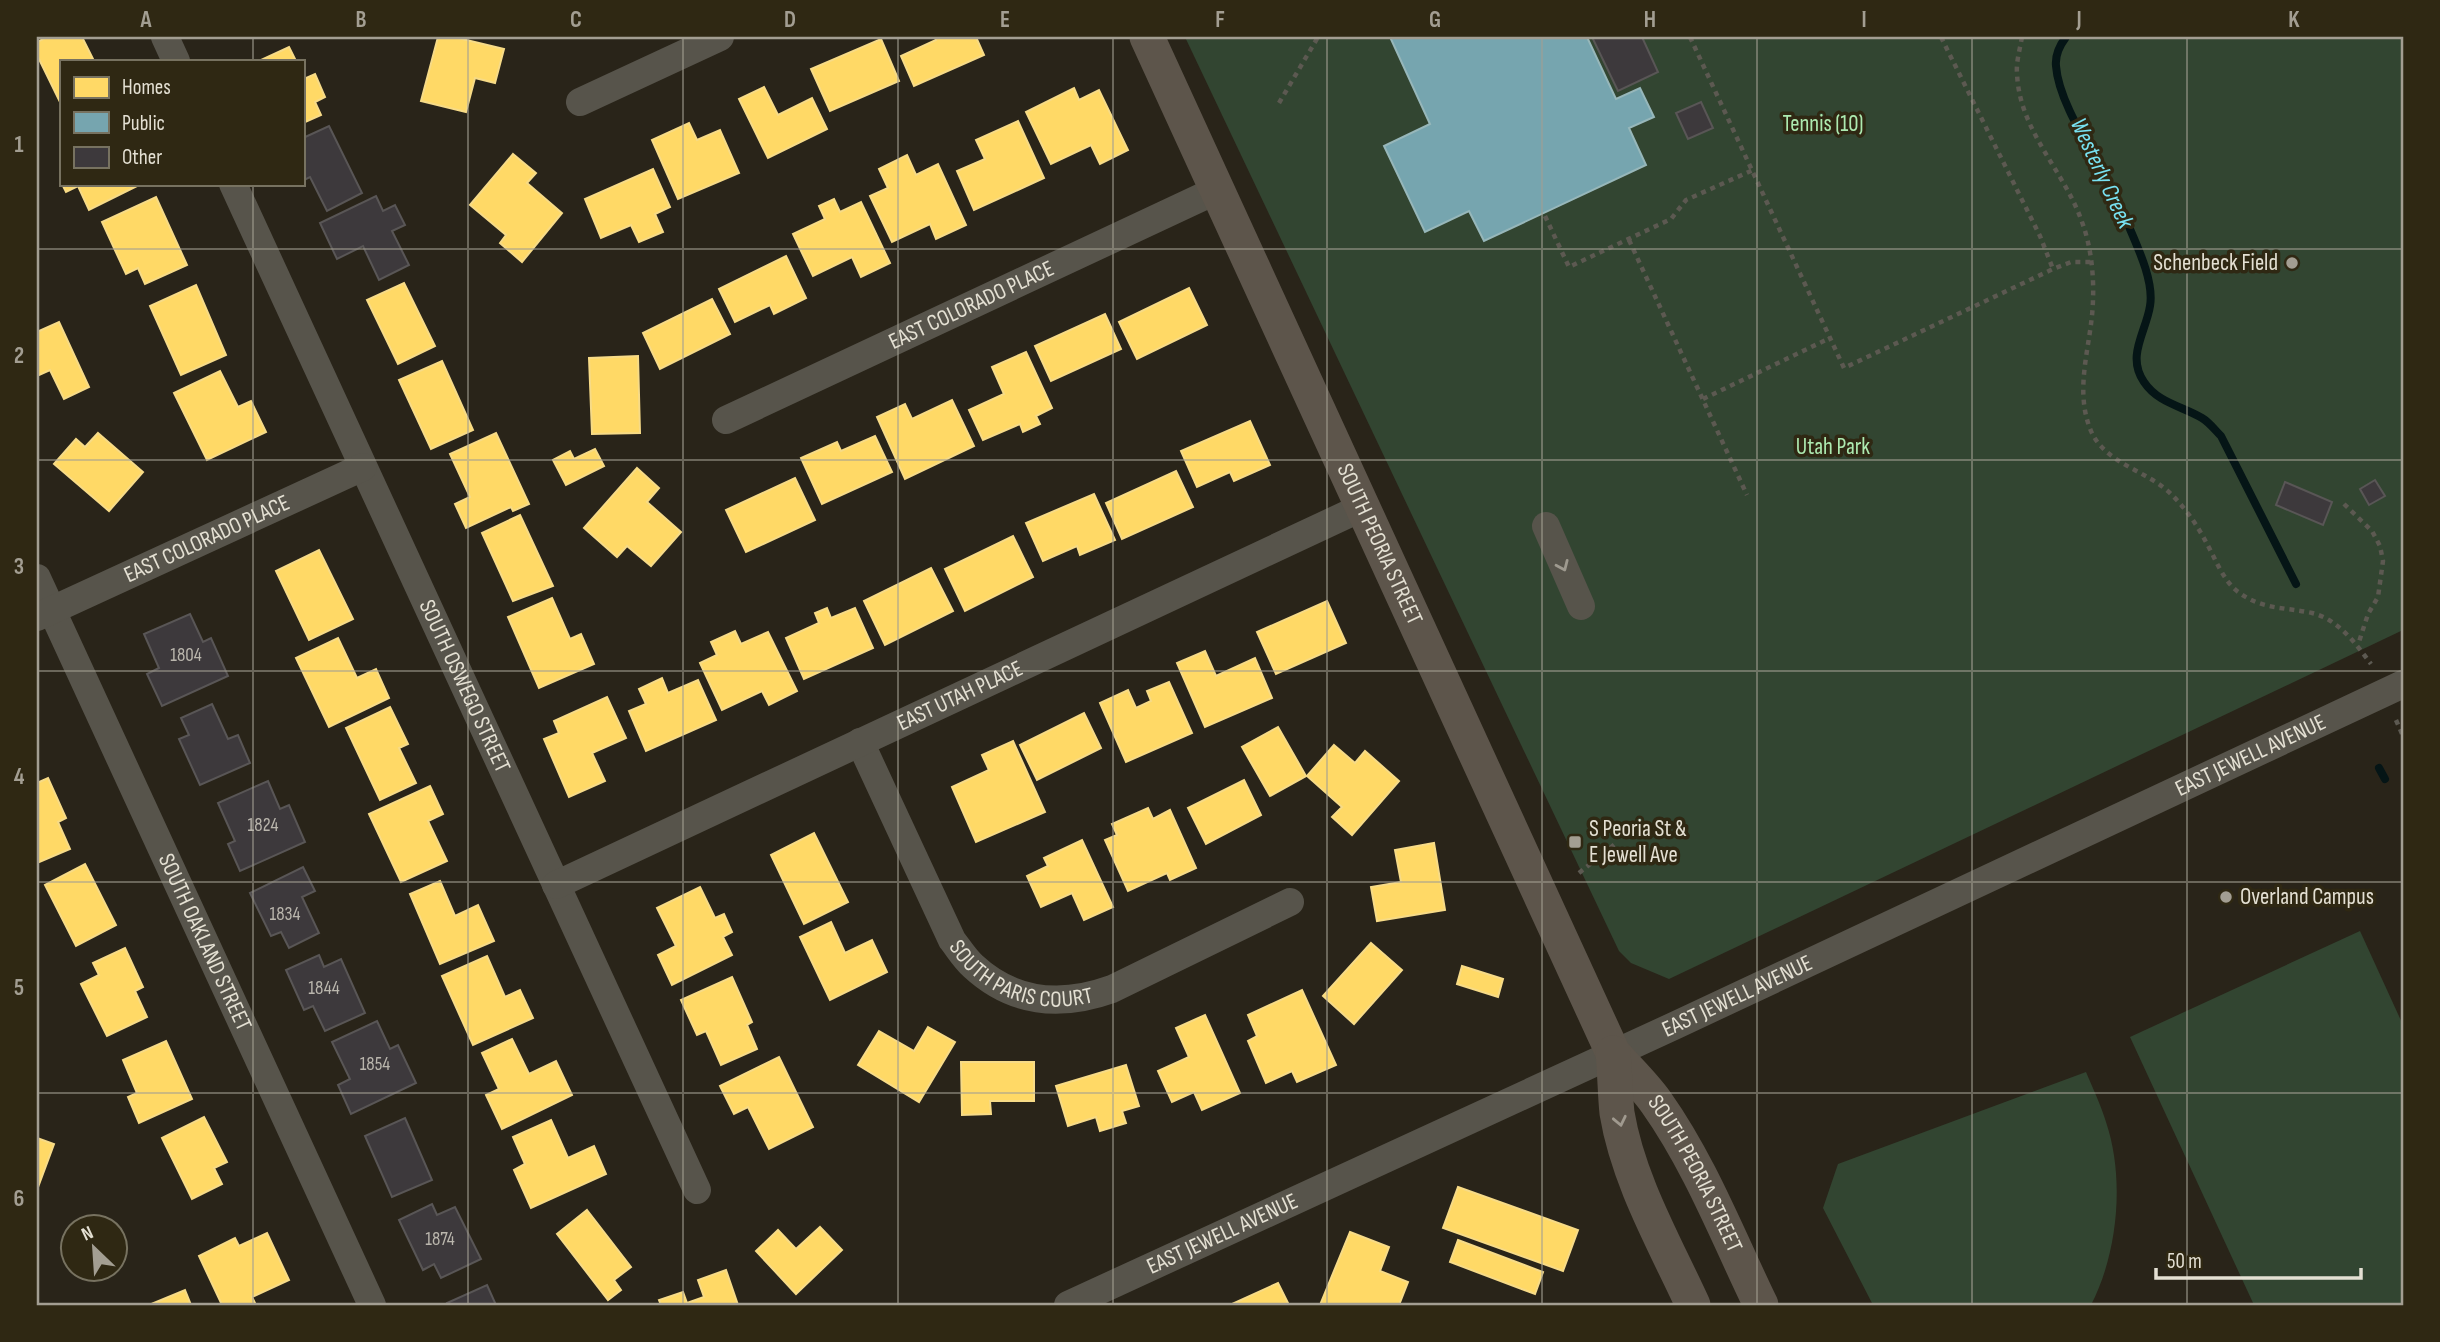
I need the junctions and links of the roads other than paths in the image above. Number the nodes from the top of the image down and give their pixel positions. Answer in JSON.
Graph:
{"nodes":[{"id":1,"x":165,"y":37,"type":"edge"},
{"id":2,"x":720,"y":37,"type":"edge"},
{"id":3,"x":1147,"y":37,"type":"edge"},
{"id":4,"x":176,"y":60,"type":"edge"},
{"id":5,"x":580,"y":102,"type":"dead end"},
{"id":6,"x":234,"y":186,"type":"edge"},
{"id":7,"x":1217,"y":190,"type":"junction"},
{"id":8,"x":726,"y":420,"type":"dead end"},
{"id":9,"x":363,"y":467,"type":"junction"},
{"id":10,"x":1363,"y":507,"type":"junction"},
{"id":11,"x":1546,"y":526,"type":"dead end"},
{"id":12,"x":37,"y":579,"type":"edge"},
{"id":13,"x":1581,"y":607,"type":"dead end"},
{"id":14,"x":44,"y":613,"type":"edge"},
{"id":15,"x":2403,"y":684,"type":"edge"},
{"id":16,"x":860,"y":742,"type":"junction"},
{"id":17,"x":556,"y":885,"type":"junction"},
{"id":18,"x":1290,"y":902,"type":"dead end"},
{"id":19,"x":1613,"y":1053,"type":"junction"},
{"id":20,"x":696,"y":1190,"type":"dead end"},
{"id":21,"x":1098,"y":1299,"type":"edge"},
{"id":22,"x":372,"y":1305,"type":"edge"},
{"id":23,"x":1068,"y":1305,"type":"edge"},
{"id":24,"x":1693,"y":1305,"type":"edge"},
{"id":25,"x":1761,"y":1305,"type":"edge"}],
"edges":[{"from":1,"to":4,"type":"street"},
{"from":2,"to":5,"type":"street"},
{"from":3,"to":7,"type":"main road","name":"SOUTH PEORIA STREET"},
{"from":6,"to":9,"type":"street","name":"SOUTH OSWEGO STREET"},
{"from":7,"to":8,"type":"street","name":"EAST COLORADO PLACE"},
{"from":7,"to":10,"type":"main road","name":"SOUTH PEORIA STREET"},
{"from":9,"to":14,"type":"street","name":"EAST COLORADO PLACE"},
{"from":9,"to":17,"type":"street","name":"SOUTH OSWEGO STREET"},
{"from":10,"to":16,"type":"street","name":"EAST UTAH PLACE"},
{"from":10,"to":19,"type":"main road","name":"SOUTH PEORIA STREET"},
{"from":11,"to":13,"type":"street","one_way":true},
{"from":12,"to":14,"type":"street","name":"SOUTH OAKLAND STREET"},
{"from":14,"to":22,"type":"street","name":"SOUTH OAKLAND STREET"},
{"from":15,"to":19,"type":"street","name":"EAST JEWELL AVENUE"},
{"from":16,"to":17,"type":"street","name":"EAST UTAH PLACE"},
{"from":16,"to":18,"type":"street","name":"SOUTH PARIS COURT"},
{"from":17,"to":20,"type":"street","name":"SOUTH OSWEGO STREET"},
{"from":19,"to":21,"type":"street","name":"EAST JEWELL AVENUE"},
{"from":19,"to":24,"type":"main road","name":"SOUTH PEORIA STREET","one_way":true},
{"from":19,"to":25,"type":"main road","name":"SOUTH PEORIA STREET"},
{"from":21,"to":23,"type":"street","name":"EAST JEWELL AVENUE"}]}
